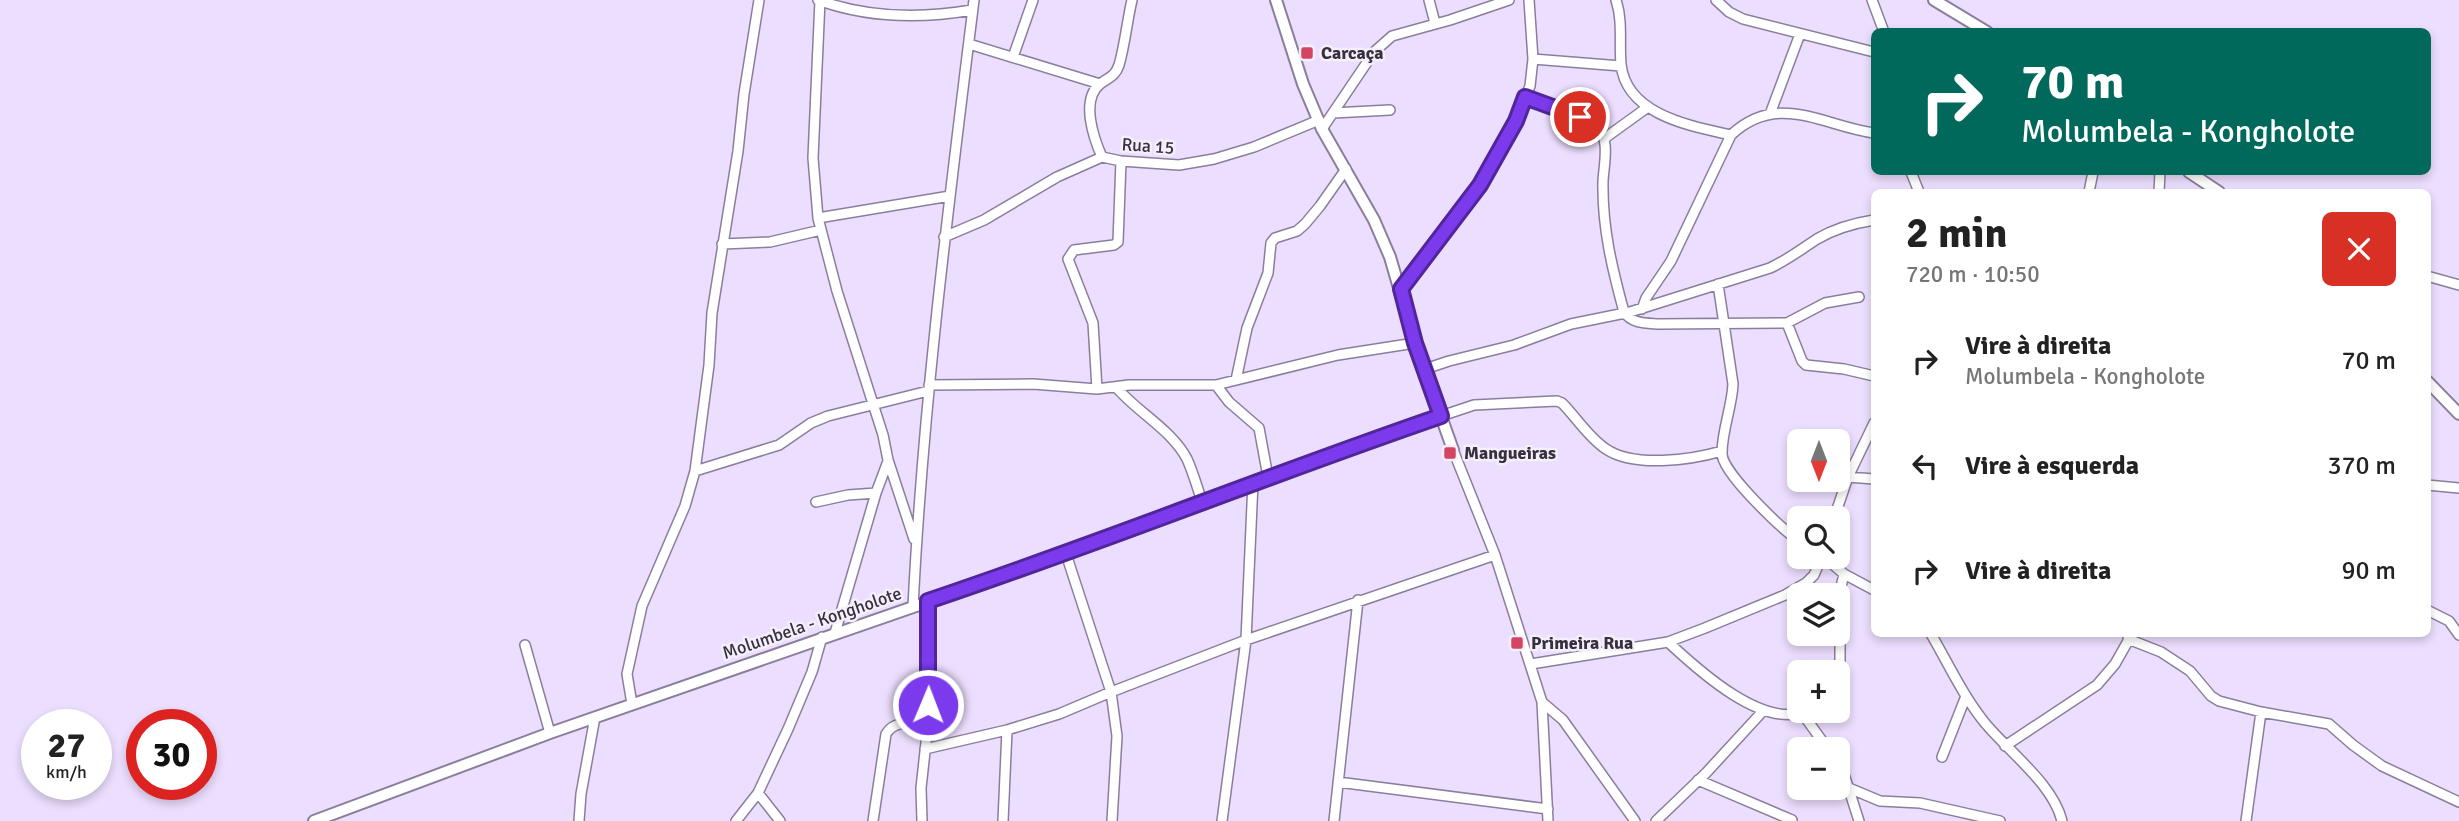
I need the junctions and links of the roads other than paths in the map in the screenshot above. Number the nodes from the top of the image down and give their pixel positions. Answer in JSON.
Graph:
{"nodes":[{"id":1,"x":759,"y":0,"type":"edge"},
{"id":2,"x":819,"y":0,"type":"edge"},
{"id":3,"x":1032,"y":0,"type":"edge"},
{"id":4,"x":1132,"y":0,"type":"edge"},
{"id":5,"x":1276,"y":0,"type":"edge"},
{"id":6,"x":1429,"y":0,"type":"edge"},
{"id":7,"x":1509,"y":0,"type":"edge"},
{"id":8,"x":1529,"y":0,"type":"edge"},
{"id":9,"x":1616,"y":0,"type":"edge"},
{"id":10,"x":1716,"y":0,"type":"edge"},
{"id":11,"x":1871,"y":0,"type":"edge"},
{"id":12,"x":1934,"y":0,"type":"edge"},
{"id":13,"x":973,"y":5,"type":"edge"},
{"id":14,"x":1435,"y":23,"type":"junction"},
{"id":15,"x":1882,"y":28,"type":"edge"},
{"id":16,"x":1980,"y":28,"type":"edge"},
{"id":17,"x":1800,"y":34,"type":"junction"},
{"id":18,"x":969,"y":44,"type":"junction"},
{"id":19,"x":1871,"y":51,"type":"edge"},
{"id":20,"x":1013,"y":57,"type":"junction"},
{"id":21,"x":1533,"y":58,"type":"junction"},
{"id":22,"x":1621,"y":66,"type":"junction"},
{"id":23,"x":1100,"y":84,"type":"junction"},
{"id":24,"x":1525,"y":97,"type":"junction"},
{"id":25,"x":1648,"y":107,"type":"junction"},
{"id":26,"x":1390,"y":110,"type":"dead end"},
{"id":27,"x":1333,"y":113,"type":"junction"},
{"id":28,"x":1770,"y":114,"type":"junction"},
{"id":29,"x":1321,"y":124,"type":"junction"},
{"id":30,"x":1871,"y":133,"type":"edge"},
{"id":31,"x":1731,"y":135,"type":"junction"},
{"id":32,"x":1605,"y":138,"type":"junction"},
{"id":33,"x":1102,"y":157,"type":"junction"},
{"id":34,"x":1121,"y":161,"type":"junction"},
{"id":35,"x":1346,"y":169,"type":"junction"},
{"id":36,"x":2194,"y":175,"type":"edge"},
{"id":37,"x":2214,"y":189,"type":"edge"},
{"id":38,"x":950,"y":196,"type":"junction"},
{"id":39,"x":818,"y":218,"type":"junction"},
{"id":40,"x":1871,"y":220,"type":"edge"},
{"id":41,"x":821,"y":230,"type":"junction"},
{"id":42,"x":944,"y":237,"type":"junction"},
{"id":43,"x":722,"y":243,"type":"junction"},
{"id":44,"x":2431,"y":277,"type":"edge"},
{"id":45,"x":1718,"y":284,"type":"junction"},
{"id":46,"x":2459,"y":285,"type":"edge"},
{"id":47,"x":1401,"y":289,"type":"junction"},
{"id":48,"x":1859,"y":297,"type":"dead end"},
{"id":49,"x":1642,"y":309,"type":"junction"},
{"id":50,"x":1624,"y":312,"type":"junction"},
{"id":51,"x":1787,"y":323,"type":"junction"},
{"id":52,"x":1725,"y":324,"type":"junction"},
{"id":53,"x":1415,"y":343,"type":"junction"},
{"id":54,"x":1425,"y":369,"type":"junction"},
{"id":55,"x":1871,"y":375,"type":"edge"},
{"id":56,"x":1236,"y":380,"type":"junction"},
{"id":57,"x":2431,"y":385,"type":"edge"},
{"id":58,"x":1216,"y":386,"type":"junction"},
{"id":59,"x":1116,"y":387,"type":"junction"},
{"id":60,"x":928,"y":388,"type":"junction"},
{"id":61,"x":1097,"y":389,"type":"junction"},
{"id":62,"x":873,"y":406,"type":"junction"},
{"id":63,"x":2459,"y":414,"type":"edge"},
{"id":64,"x":1441,"y":416,"type":"junction"},
{"id":65,"x":1871,"y":429,"type":"edge"},
{"id":66,"x":1453,"y":450,"type":"joint"},
{"id":67,"x":1722,"y":451,"type":"junction"},
{"id":68,"x":888,"y":460,"type":"junction"},
{"id":69,"x":695,"y":471,"type":"junction"},
{"id":70,"x":1850,"y":473,"type":"edge"},
{"id":71,"x":1268,"y":477,"type":"junction"},
{"id":72,"x":1850,"y":477,"type":"edge"},
{"id":73,"x":1871,"y":479,"type":"edge"},
{"id":74,"x":1253,"y":482,"type":"junction"},
{"id":75,"x":2431,"y":485,"type":"edge"},
{"id":76,"x":2459,"y":488,"type":"edge"},
{"id":77,"x":876,"y":493,"type":"junction"},
{"id":78,"x":1202,"y":501,"type":"junction"},
{"id":79,"x":816,"y":502,"type":"dead end"},
{"id":80,"x":1787,"y":530,"type":"edge"},
{"id":81,"x":916,"y":544,"type":"junction"},
{"id":82,"x":1066,"y":554,"type":"junction"},
{"id":83,"x":1495,"y":555,"type":"junction"},
{"id":84,"x":1817,"y":569,"type":"edge"},
{"id":85,"x":1838,"y":569,"type":"edge"},
{"id":86,"x":1844,"y":574,"type":"junction"},
{"id":87,"x":1871,"y":588,"type":"edge"},
{"id":88,"x":1358,"y":600,"type":"junction"},
{"id":89,"x":928,"y":601,"type":"junction"},
{"id":90,"x":913,"y":607,"type":"junction"},
{"id":91,"x":2431,"y":612,"type":"edge"},
{"id":92,"x":835,"y":633,"type":"junction"},
{"id":93,"x":2459,"y":635,"type":"edge"},
{"id":94,"x":822,"y":637,"type":"junction"},
{"id":95,"x":1933,"y":637,"type":"edge"},
{"id":96,"x":2129,"y":637,"type":"edge"},
{"id":97,"x":2132,"y":637,"type":"edge"},
{"id":98,"x":1246,"y":640,"type":"junction"},
{"id":99,"x":1668,"y":642,"type":"junction"},
{"id":100,"x":525,"y":645,"type":"dead end"},
{"id":101,"x":1840,"y":660,"type":"edge"},
{"id":102,"x":1531,"y":664,"type":"junction"},
{"id":103,"x":1111,"y":692,"type":"junction"},
{"id":104,"x":1966,"y":696,"type":"junction"},
{"id":105,"x":1542,"y":702,"type":"junction"},
{"id":106,"x":632,"y":704,"type":"junction"},
{"id":107,"x":1763,"y":711,"type":"junction"},
{"id":108,"x":2262,"y":712,"type":"junction"},
{"id":109,"x":1787,"y":715,"type":"edge"},
{"id":110,"x":595,"y":718,"type":"junction"},
{"id":111,"x":928,"y":724,"type":"junction"},
{"id":112,"x":1006,"y":730,"type":"junction"},
{"id":113,"x":550,"y":733,"type":"junction"},
{"id":114,"x":2005,"y":746,"type":"junction"},
{"id":115,"x":925,"y":750,"type":"junction"},
{"id":116,"x":1942,"y":757,"type":"dead end"},
{"id":117,"x":1698,"y":780,"type":"junction"},
{"id":118,"x":1338,"y":782,"type":"junction"},
{"id":119,"x":1850,"y":788,"type":"edge"},
{"id":120,"x":1850,"y":791,"type":"edge"},
{"id":121,"x":758,"y":793,"type":"junction"},
{"id":122,"x":2459,"y":802,"type":"edge"},
{"id":123,"x":1548,"y":809,"type":"junction"},
{"id":124,"x":1792,"y":820,"type":"edge"},
{"id":125,"x":314,"y":821,"type":"edge"},
{"id":126,"x":579,"y":821,"type":"edge"},
{"id":127,"x":736,"y":821,"type":"edge"},
{"id":128,"x":780,"y":821,"type":"edge"},
{"id":129,"x":873,"y":821,"type":"edge"},
{"id":130,"x":922,"y":821,"type":"edge"},
{"id":131,"x":1003,"y":821,"type":"edge"},
{"id":132,"x":1112,"y":821,"type":"edge"},
{"id":133,"x":1222,"y":821,"type":"edge"},
{"id":134,"x":1334,"y":821,"type":"edge"},
{"id":135,"x":1548,"y":821,"type":"edge"},
{"id":136,"x":1635,"y":821,"type":"edge"},
{"id":137,"x":1656,"y":821,"type":"edge"},
{"id":138,"x":1859,"y":821,"type":"edge"},
{"id":139,"x":2000,"y":821,"type":"edge"},
{"id":140,"x":2062,"y":821,"type":"edge"},
{"id":141,"x":2246,"y":821,"type":"edge"}],
"edges":[{"from":1,"to":43,"type":"street"},
{"from":2,"to":13,"type":"street"},
{"from":2,"to":39,"type":"street"},
{"from":3,"to":20,"type":"street"},
{"from":4,"to":23,"type":"street"},
{"from":5,"to":29,"type":"street"},
{"from":6,"to":14,"type":"street"},
{"from":7,"to":14,"type":"street"},
{"from":8,"to":21,"type":"street"},
{"from":9,"to":22,"type":"street"},
{"from":10,"to":17,"type":"street"},
{"from":11,"to":15,"type":"street"},
{"from":12,"to":16,"type":"street"},
{"from":13,"to":18,"type":"street"},
{"from":14,"to":27,"type":"street"},
{"from":17,"to":19,"type":"street"},
{"from":17,"to":28,"type":"street"},
{"from":18,"to":20,"type":"street"},
{"from":18,"to":38,"type":"street"},
{"from":20,"to":23,"type":"street"},
{"from":21,"to":22,"type":"street"},
{"from":21,"to":24,"type":"street"},
{"from":22,"to":25,"type":"street"},
{"from":23,"to":33,"type":"street"},
{"from":24,"to":32,"type":"street"},
{"from":24,"to":47,"type":"street"},
{"from":25,"to":31,"type":"street"},
{"from":25,"to":32,"type":"street"},
{"from":26,"to":27,"type":"street"},
{"from":27,"to":29,"type":"street"},
{"from":28,"to":30,"type":"street"},
{"from":28,"to":31,"type":"street"},
{"from":29,"to":34,"type":"street","name":"Rua 15"},
{"from":29,"to":35,"type":"street"},
{"from":31,"to":49,"type":"street"},
{"from":32,"to":50,"type":"street"},
{"from":33,"to":34,"type":"street","name":"Rua 15"},
{"from":33,"to":42,"type":"street","name":"Rua 15"},
{"from":34,"to":61,"type":"street"},
{"from":35,"to":47,"type":"street"},
{"from":35,"to":56,"type":"street"},
{"from":36,"to":37,"type":"street"},
{"from":38,"to":39,"type":"street"},
{"from":38,"to":42,"type":"street"},
{"from":39,"to":41,"type":"street"},
{"from":40,"to":45,"type":"street"},
{"from":41,"to":43,"type":"street"},
{"from":41,"to":62,"type":"street"},
{"from":42,"to":60,"type":"street"},
{"from":43,"to":69,"type":"street"},
{"from":44,"to":46,"type":"street"},
{"from":45,"to":49,"type":"street"},
{"from":45,"to":52,"type":"street"},
{"from":47,"to":53,"type":"street"},
{"from":48,"to":51,"type":"street"},
{"from":49,"to":50,"type":"street"},
{"from":50,"to":52,"type":"street"},
{"from":50,"to":54,"type":"street"},
{"from":51,"to":52,"type":"street"},
{"from":51,"to":55,"type":"street"},
{"from":52,"to":67,"type":"street"},
{"from":53,"to":54,"type":"street"},
{"from":53,"to":56,"type":"street"},
{"from":54,"to":64,"type":"street"},
{"from":56,"to":58,"type":"street"},
{"from":57,"to":63,"type":"street"},
{"from":58,"to":59,"type":"street"},
{"from":58,"to":71,"type":"street"},
{"from":59,"to":61,"type":"street"},
{"from":59,"to":78,"type":"street"},
{"from":60,"to":61,"type":"street"},
{"from":60,"to":62,"type":"street"},
{"from":60,"to":81,"type":"street"},
{"from":62,"to":68,"type":"street"},
{"from":62,"to":69,"type":"street"},
{"from":64,"to":66,"type":"street"},
{"from":64,"to":67,"type":"street"},
{"from":64,"to":71,"type":"street","name":"Molumbela - Kongholote"},
{"from":65,"to":70,"type":"street"},
{"from":66,"to":83,"type":"street"},
{"from":67,"to":80,"type":"street"},
{"from":68,"to":77,"type":"street"},
{"from":68,"to":81,"type":"street"},
{"from":69,"to":106,"type":"street"},
{"from":71,"to":74,"type":"street","name":"Molumbela - Kongholote"},
{"from":72,"to":73,"type":"street"},
{"from":74,"to":78,"type":"street","name":"Molumbela - Kongholote"},
{"from":74,"to":98,"type":"street"},
{"from":75,"to":76,"type":"street"},
{"from":77,"to":79,"type":"street"},
{"from":77,"to":92,"type":"street"},
{"from":78,"to":82,"type":"street","name":"Molumbela - Kongholote"},
{"from":81,"to":90,"type":"street"},
{"from":82,"to":89,"type":"street","name":"Molumbela - Kongholote"},
{"from":82,"to":103,"type":"street"},
{"from":83,"to":88,"type":"street"},
{"from":83,"to":102,"type":"street"},
{"from":84,"to":99,"type":"street"},
{"from":85,"to":86,"type":"street"},
{"from":86,"to":87,"type":"street"},
{"from":86,"to":101,"type":"street"},
{"from":88,"to":98,"type":"street"},
{"from":88,"to":118,"type":"street"},
{"from":89,"to":90,"type":"street","name":"Molumbela - Kongholote"},
{"from":89,"to":111,"type":"street"},
{"from":90,"to":92,"type":"street","name":"Molumbela - Kongholote"},
{"from":91,"to":93,"type":"street"},
{"from":92,"to":94,"type":"street","name":"Molumbela - Kongholote"},
{"from":94,"to":106,"type":"street","name":"Molumbela - Kongholote"},
{"from":94,"to":121,"type":"street"},
{"from":95,"to":104,"type":"street"},
{"from":96,"to":114,"type":"street"},
{"from":97,"to":108,"type":"street"},
{"from":98,"to":103,"type":"street"},
{"from":98,"to":133,"type":"street"},
{"from":99,"to":102,"type":"street"},
{"from":99,"to":107,"type":"street"},
{"from":100,"to":113,"type":"street"},
{"from":102,"to":105,"type":"street"},
{"from":103,"to":112,"type":"street"},
{"from":103,"to":132,"type":"street"},
{"from":104,"to":114,"type":"street"},
{"from":104,"to":116,"type":"street"},
{"from":105,"to":123,"type":"street"},
{"from":105,"to":136,"type":"street"},
{"from":106,"to":110,"type":"street","name":"Molumbela - Kongholote"},
{"from":107,"to":109,"type":"street"},
{"from":107,"to":117,"type":"street"},
{"from":108,"to":122,"type":"street"},
{"from":108,"to":141,"type":"street"},
{"from":110,"to":113,"type":"street","name":"Molumbela - Kongholote"},
{"from":110,"to":126,"type":"street"},
{"from":111,"to":115,"type":"street"},
{"from":111,"to":129,"type":"street"},
{"from":112,"to":115,"type":"street"},
{"from":112,"to":131,"type":"street"},
{"from":113,"to":125,"type":"street","name":"Molumbela - Kongholote"},
{"from":114,"to":140,"type":"street"},
{"from":115,"to":130,"type":"street"},
{"from":117,"to":124,"type":"street"},
{"from":117,"to":137,"type":"street"},
{"from":118,"to":123,"type":"street"},
{"from":118,"to":134,"type":"street"},
{"from":119,"to":139,"type":"street"},
{"from":120,"to":138,"type":"street"},
{"from":121,"to":127,"type":"street"},
{"from":121,"to":128,"type":"street"},
{"from":123,"to":135,"type":"street"}]}
